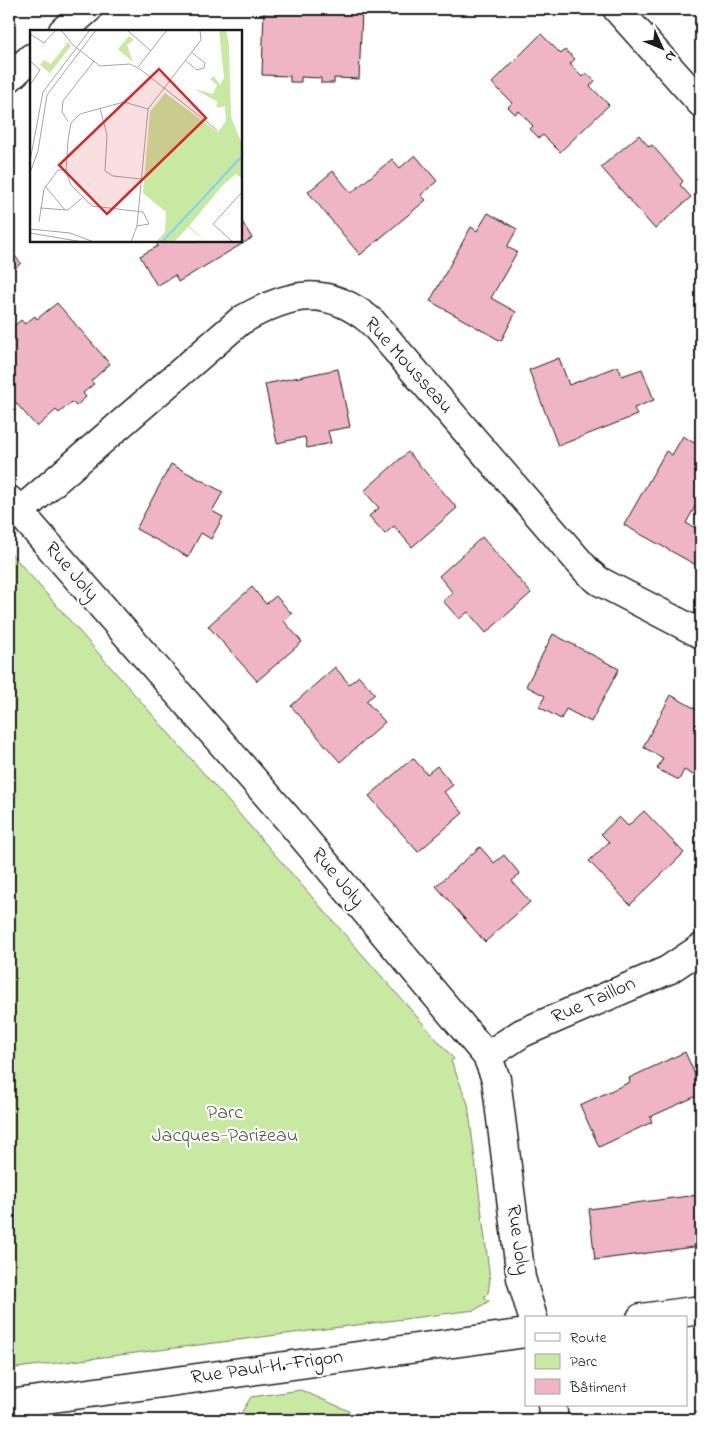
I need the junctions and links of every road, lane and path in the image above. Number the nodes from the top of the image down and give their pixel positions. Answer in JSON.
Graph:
{"nodes":[{"id":1,"x":88,"y":9,"type":"edge"},
{"id":2,"x":617,"y":9,"type":"edge"},
{"id":3,"x":64,"y":30,"type":"edge"},
{"id":4,"x":30,"y":59,"type":"edge"},
{"id":5,"x":9,"y":78,"type":"edge"},
{"id":6,"x":701,"y":103,"type":"edge"},
{"id":7,"x":14,"y":506,"type":"edge"},
{"id":8,"x":701,"y":634,"type":"edge"},
{"id":9,"x":701,"y":948,"type":"edge"},
{"id":10,"x":487,"y":1056,"type":"junction"},
{"id":11,"x":701,"y":1310,"type":"edge"},
{"id":12,"x":532,"y":1316,"type":"edge"},
{"id":13,"x":656,"y":1316,"type":"edge"},
{"id":14,"x":525,"y":1333,"type":"edge"},
{"id":15,"x":9,"y":1404,"type":"edge"},
{"id":16,"x":552,"y":1406,"type":"edge"},
{"id":17,"x":554,"y":1420,"type":"edge"}],
"edges":[{"from":1,"to":3,"type":"street"},
{"from":2,"to":6,"type":"street"},
{"from":4,"to":5,"type":"street"},
{"from":7,"to":8,"type":"street","name":"Rue Mousseau"},
{"from":7,"to":10,"type":"street","name":"Rue Joly"},
{"from":9,"to":10,"type":"street","name":"Rue Taillon"},
{"from":10,"to":12,"type":"street","name":"Rue Joly"},
{"from":11,"to":13,"type":"street"},
{"from":14,"to":15,"type":"street","name":"Rue Paul-H.-Frigon"},
{"from":16,"to":17,"type":"street"}]}
